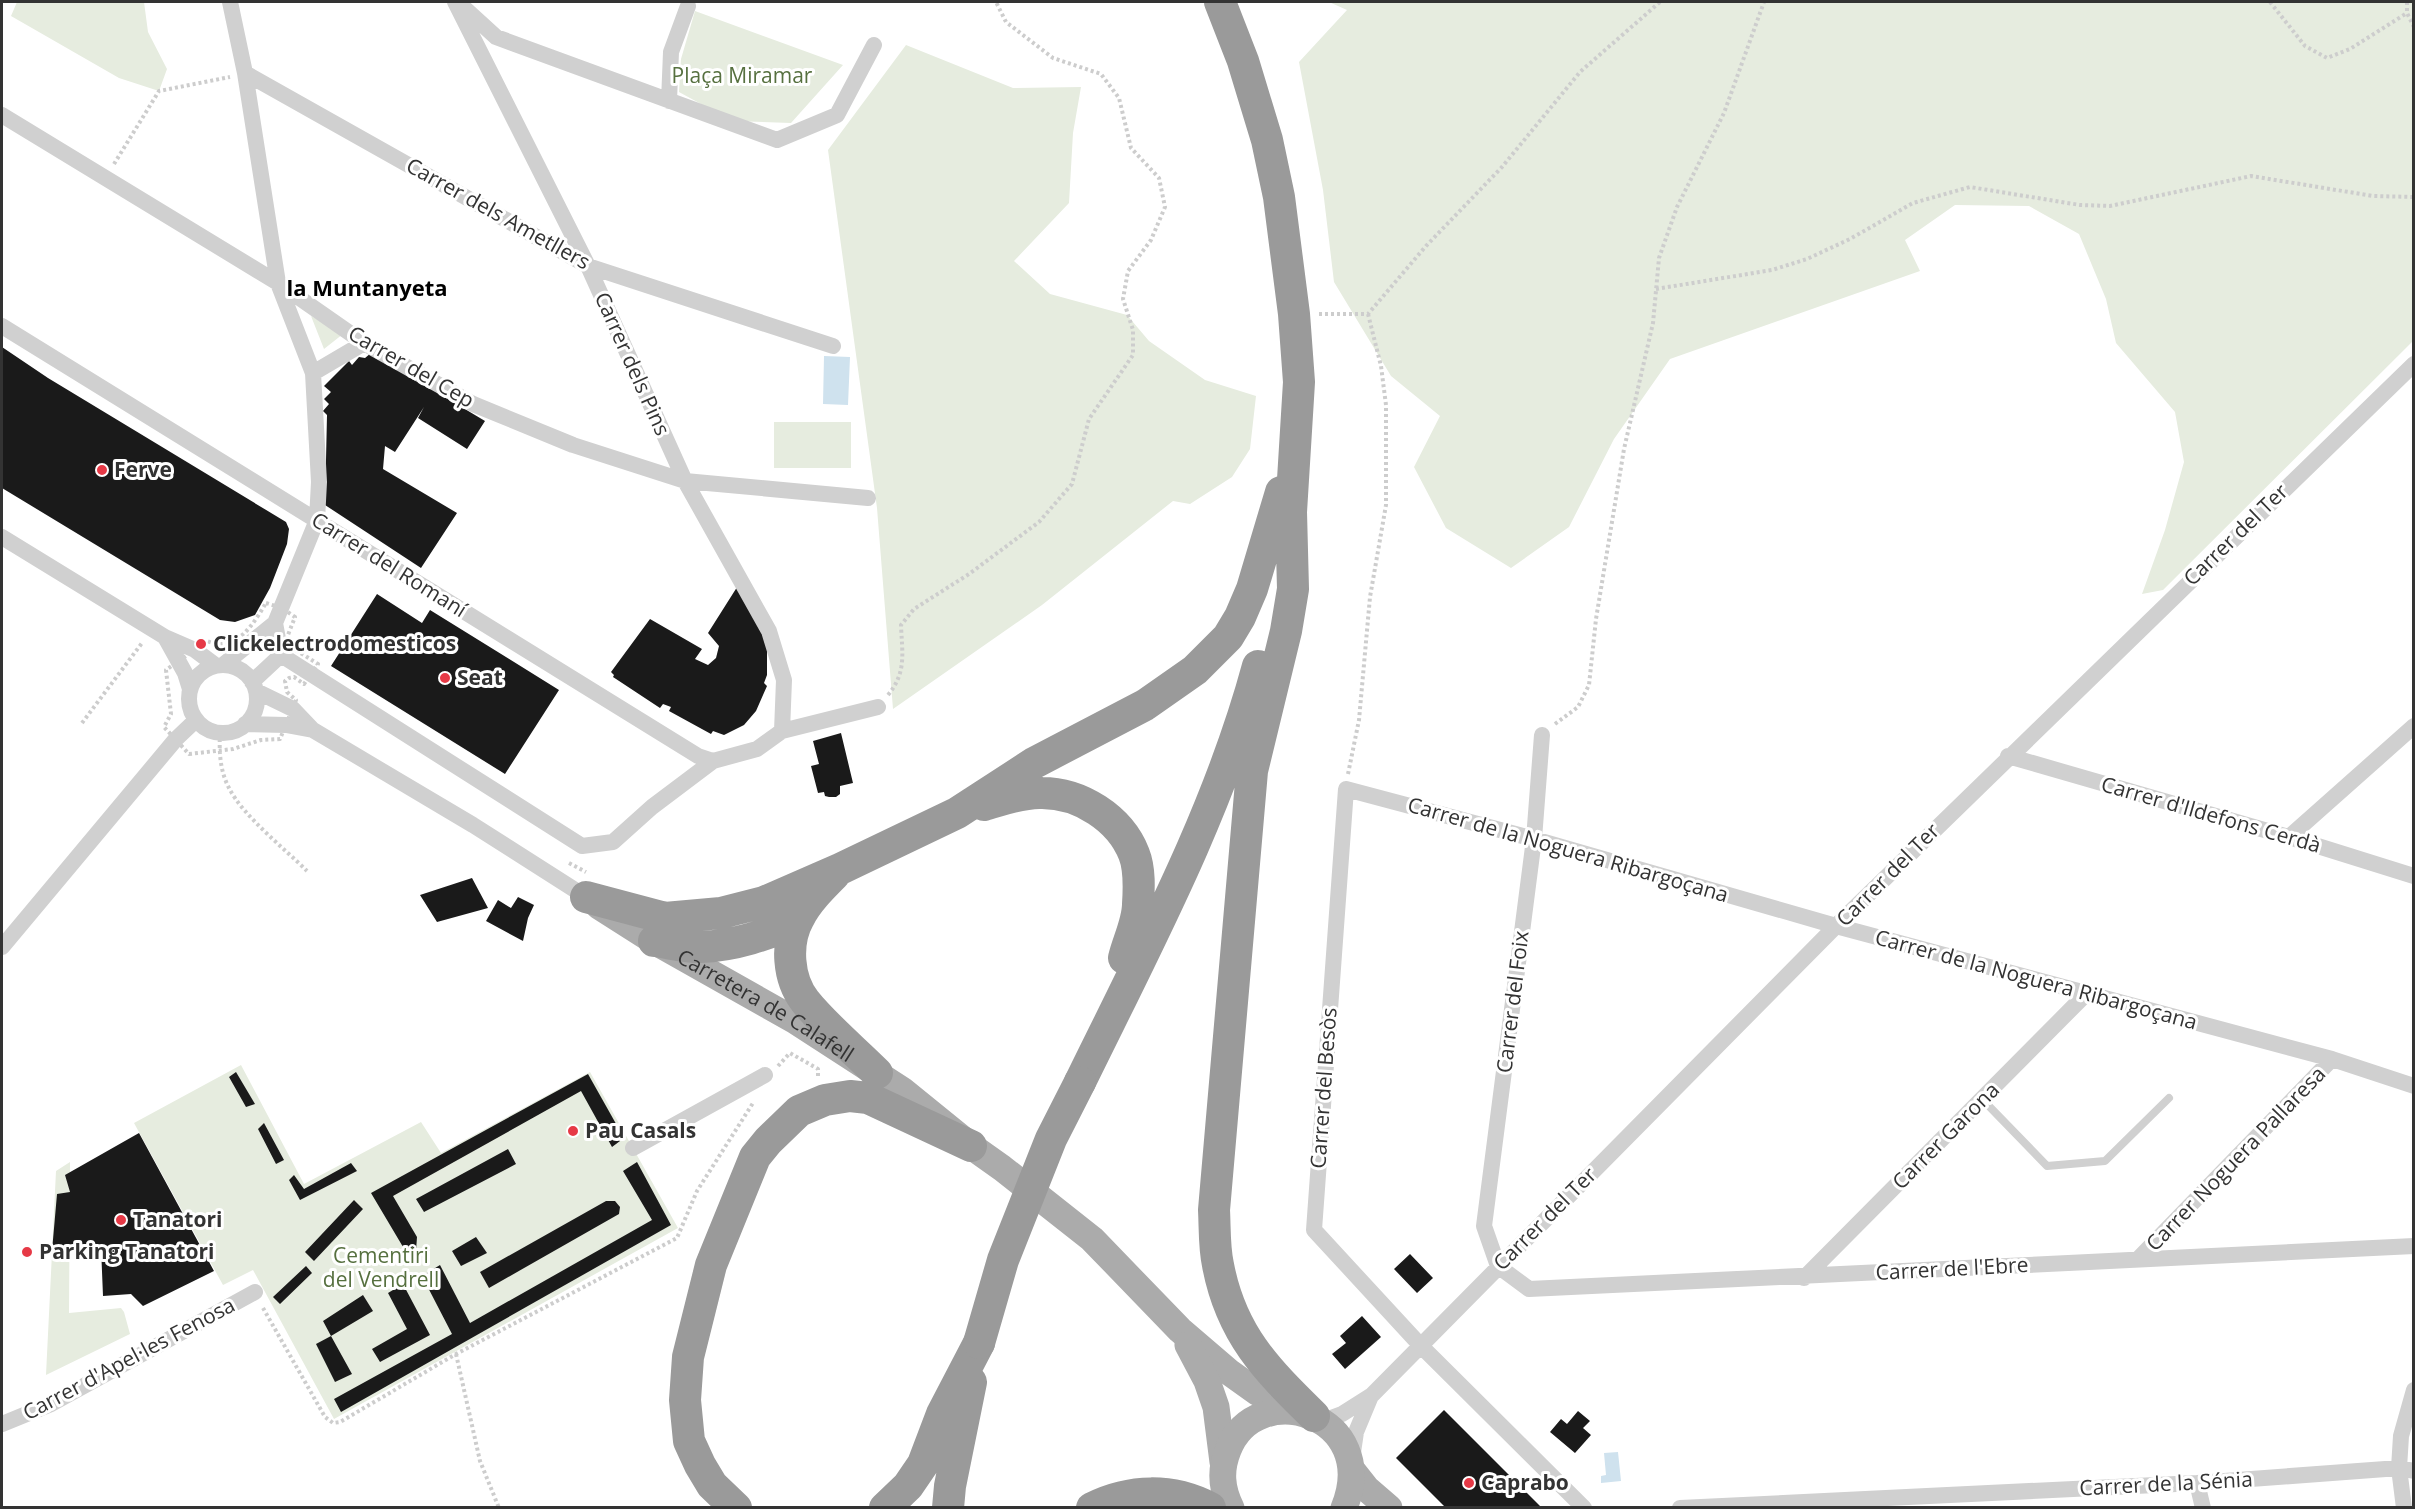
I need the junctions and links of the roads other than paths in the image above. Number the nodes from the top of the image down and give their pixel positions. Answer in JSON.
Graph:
{"nodes":[{"id":1,"x":230,"y":2,"type":"edge"},
{"id":2,"x":456,"y":2,"type":"edge"},
{"id":3,"x":1220,"y":2,"type":"edge"},
{"id":4,"x":688,"y":6,"type":"dead end"},
{"id":5,"x":874,"y":45,"type":"dead end"},
{"id":6,"x":245,"y":74,"type":"junction"},
{"id":7,"x":669,"y":100,"type":"junction"},
{"id":8,"x":2,"y":115,"type":"edge"},
{"id":9,"x":588,"y":266,"type":"junction"},
{"id":10,"x":278,"y":283,"type":"junction"},
{"id":11,"x":2,"y":326,"type":"edge"},
{"id":12,"x":364,"y":343,"type":"junction"},
{"id":13,"x":833,"y":346,"type":"dead end"},
{"id":14,"x":2414,"y":363,"type":"edge"},
{"id":15,"x":314,"y":373,"type":"junction"},
{"id":16,"x":1294,"y":452,"type":"junction"},
{"id":17,"x":685,"y":481,"type":"junction"},
{"id":18,"x":868,"y":498,"type":"dead end"},
{"id":19,"x":1290,"y":512,"type":"junction"},
{"id":20,"x":317,"y":520,"type":"junction"},
{"id":21,"x":2,"y":537,"type":"edge"},
{"id":22,"x":275,"y":623,"type":"junction"},
{"id":23,"x":165,"y":637,"type":"junction"},
{"id":24,"x":281,"y":655,"type":"junction"},
{"id":25,"x":219,"y":665,"type":"junction"},
{"id":26,"x":254,"y":686,"type":"junction"},
{"id":27,"x":190,"y":689,"type":"junction"},
{"id":28,"x":878,"y":707,"type":"road end"},
{"id":29,"x":196,"y":720,"type":"junction"},
{"id":30,"x":245,"y":724,"type":"junction"},
{"id":31,"x":2414,"y":726,"type":"edge"},
{"id":32,"x":313,"y":730,"type":"junction"},
{"id":33,"x":782,"y":731,"type":"junction"},
{"id":34,"x":1542,"y":735,"type":"road end"},
{"id":35,"x":2008,"y":756,"type":"junction"},
{"id":36,"x":713,"y":761,"type":"junction"},
{"id":37,"x":1346,"y":789,"type":"joint"},
{"id":38,"x":957,"y":813,"type":"junction"},
{"id":39,"x":2289,"y":837,"type":"junction"},
{"id":40,"x":1534,"y":839,"type":"junction"},
{"id":41,"x":840,"y":870,"type":"junction"},
{"id":42,"x":2414,"y":876,"type":"edge"},
{"id":43,"x":586,"y":897,"type":"junction"},
{"id":44,"x":798,"y":919,"type":"junction"},
{"id":45,"x":1836,"y":926,"type":"junction"},
{"id":46,"x":654,"y":941,"type":"junction"},
{"id":47,"x":2,"y":947,"type":"edge"},
{"id":48,"x":2087,"y":993,"type":"junction"},
{"id":49,"x":1112,"y":1017,"type":"junction"},
{"id":50,"x":2332,"y":1059,"type":"junction"},
{"id":51,"x":877,"y":1073,"type":"junction"},
{"id":52,"x":772,"y":1074,"type":"road end"},
{"id":53,"x":2414,"y":1086,"type":"edge"},
{"id":54,"x":2169,"y":1098,"type":"dead end"},
{"id":55,"x":1983,"y":1100,"type":"junction"},
{"id":56,"x":971,"y":1146,"type":"junction"},
{"id":57,"x":633,"y":1148,"type":"dead end"},
{"id":58,"x":2414,"y":1246,"type":"edge"},
{"id":59,"x":2139,"y":1258,"type":"junction"},
{"id":60,"x":1498,"y":1266,"type":"junction"},
{"id":61,"x":1804,"y":1278,"type":"junction"},
{"id":62,"x":255,"y":1292,"type":"road end"},
{"id":63,"x":1180,"y":1330,"type":"junction"},
{"id":64,"x":979,"y":1343,"type":"junction"},
{"id":65,"x":1421,"y":1346,"type":"junction"},
{"id":66,"x":2414,"y":1390,"type":"edge"},
{"id":67,"x":1372,"y":1395,"type":"junction"},
{"id":68,"x":1310,"y":1416,"type":"junction"},
{"id":69,"x":2,"y":1424,"type":"edge"},
{"id":70,"x":1223,"y":1462,"type":"junction"},
{"id":71,"x":2406,"y":1469,"type":"edge"},
{"id":72,"x":1362,"y":1483,"type":"edge"},
{"id":73,"x":2198,"y":1483,"type":"junction"},
{"id":74,"x":1965,"y":1502,"type":"edge"},
{"id":75,"x":736,"y":1508,"type":"edge"},
{"id":76,"x":885,"y":1508,"type":"edge"},
{"id":77,"x":948,"y":1508,"type":"edge"},
{"id":78,"x":1092,"y":1508,"type":"edge"},
{"id":79,"x":1210,"y":1508,"type":"edge"},
{"id":80,"x":1231,"y":1508,"type":"edge"},
{"id":81,"x":1344,"y":1508,"type":"edge"},
{"id":82,"x":1389,"y":1508,"type":"edge"},
{"id":83,"x":1584,"y":1508,"type":"edge"},
{"id":84,"x":1680,"y":1508,"type":"edge"},
{"id":85,"x":2203,"y":1508,"type":"edge"},
{"id":86,"x":2404,"y":1508,"type":"edge"}],
"edges":[{"from":1,"to":6,"type":"street"},
{"from":2,"to":7,"type":"street"},
{"from":2,"to":9,"type":"street","name":"Carrer dels Pins"},
{"from":3,"to":16,"type":"highway"},
{"from":4,"to":7,"type":"street"},
{"from":5,"to":7,"type":"street"},
{"from":6,"to":9,"type":"street","name":"Carrer dels Ametllers"},
{"from":6,"to":10,"type":"street"},
{"from":8,"to":10,"type":"street","name":"Carrer del Cep"},
{"from":9,"to":13,"type":"street","name":"Carrer dels Ametllers"},
{"from":9,"to":17,"type":"street","name":"Carrer dels Pins"},
{"from":10,"to":12,"type":"street","name":"Carrer del Cep"},
{"from":10,"to":15,"type":"street"},
{"from":11,"to":20,"type":"street","name":"Carrer del Romaní"},
{"from":12,"to":15,"type":"street"},
{"from":12,"to":17,"type":"street","name":"Carrer del Cep"},
{"from":14,"to":35,"type":"street","name":"Carrer del Ter"},
{"from":15,"to":20,"type":"street"},
{"from":16,"to":19,"type":"highway"},
{"from":16,"to":38,"type":"highway"},
{"from":17,"to":18,"type":"street","name":"Carrer del Cep"},
{"from":17,"to":33,"type":"street","name":"Carrer dels Pins"},
{"from":19,"to":49,"type":"highway"},
{"from":19,"to":68,"type":"highway"},
{"from":20,"to":22,"type":"street"},
{"from":20,"to":36,"type":"street","name":"Carrer del Romaní"},
{"from":21,"to":23,"type":"street"},
{"from":22,"to":24,"type":"street"},
{"from":22,"to":25,"type":"street"},
{"from":23,"to":25,"type":"street"},
{"from":23,"to":27,"type":"street"},
{"from":24,"to":26,"type":"street"},
{"from":24,"to":36,"type":"street"},
{"from":25,"to":26,"type":"street"},
{"from":25,"to":27,"type":"street"},
{"from":26,"to":30,"type":"street"},
{"from":26,"to":32,"type":"street","name":"Carretera de Calafell"},
{"from":27,"to":29,"type":"street"},
{"from":28,"to":33,"type":"street"},
{"from":29,"to":30,"type":"street"},
{"from":29,"to":47,"type":"street"},
{"from":30,"to":32,"type":"street","name":"Carretera de Calafell"},
{"from":31,"to":39,"type":"street"},
{"from":32,"to":43,"type":"street","name":"Carretera de Calafell"},
{"from":33,"to":36,"type":"street"},
{"from":34,"to":40,"type":"street","name":"Carrer del Foix"},
{"from":35,"to":39,"type":"street","name":"Carrer d'Ildefons Cerdà"},
{"from":35,"to":45,"type":"street","name":"Carrer del Ter"},
{"from":37,"to":40,"type":"street","name":"Carrer de la Noguera Ribargoçana"},
{"from":37,"to":65,"type":"street","name":"Carrer del Besòs"},
{"from":38,"to":41,"type":"highway"},
{"from":38,"to":49,"type":"highway"},
{"from":39,"to":42,"type":"street","name":"Carrer d'Ildefons Cerdà"},
{"from":40,"to":45,"type":"street","name":"Carrer de la Noguera Ribargoçana"},
{"from":40,"to":60,"type":"street","name":"Carrer del Foix"},
{"from":41,"to":43,"type":"highway"},
{"from":41,"to":44,"type":"highway"},
{"from":43,"to":46,"type":"main road","name":"Carretera de Calafell"},
{"from":44,"to":46,"type":"highway"},
{"from":44,"to":51,"type":"highway"},
{"from":45,"to":48,"type":"street","name":"Carrer de la Noguera Ribargoçana"},
{"from":45,"to":60,"type":"street","name":"Carrer del Ter"},
{"from":46,"to":51,"type":"main road","name":"Carretera de Calafell"},
{"from":48,"to":50,"type":"street","name":"Carrer de la Noguera Ribargoçana"},
{"from":48,"to":55,"type":"street","name":"Carrer Garona"},
{"from":49,"to":64,"type":"highway","bridge":true},
{"from":50,"to":53,"type":"street","name":"Carrer de la Noguera Ribargoçana"},
{"from":50,"to":59,"type":"street","name":"Carrer Noguera Pallaresa"},
{"from":51,"to":56,"type":"main road","name":"Carretera de Calafell"},
{"from":52,"to":57,"type":"street"},
{"from":54,"to":55,"type":"lane"},
{"from":55,"to":61,"type":"street","name":"Carrer Garona"},
{"from":56,"to":63,"type":"main road","name":"Carretera de Calafell"},
{"from":56,"to":75,"type":"highway"},
{"from":58,"to":59,"type":"street","name":"Carrer de l'Ebre"},
{"from":59,"to":61,"type":"street","name":"Carrer de l'Ebre"},
{"from":60,"to":61,"type":"street","name":"Carrer de l'Ebre"},
{"from":60,"to":65,"type":"street","name":"Carrer del Ter"},
{"from":62,"to":69,"type":"street","name":"Carrer d'Apel·les Fenosa"},
{"from":63,"to":68,"type":"main road","name":"Carretera de Calafell"},
{"from":63,"to":70,"type":"main road","name":"Carretera de Calafell"},
{"from":64,"to":76,"type":"highway"},
{"from":64,"to":77,"type":"highway"},
{"from":65,"to":67,"type":"street","name":"Carrer del Ter"},
{"from":65,"to":83,"type":"street","name":"Carrer del Besòs"},
{"from":66,"to":71,"type":"street"},
{"from":67,"to":68,"type":"street","name":"Carrer del Ter"},
{"from":67,"to":72,"type":"street","name":"Carrer del Ter"},
{"from":68,"to":70,"type":"main road"},
{"from":68,"to":72,"type":"main road","name":"Carretera de Calafell"},
{"from":70,"to":80,"type":"main road","name":"Carretera de Calafell"},
{"from":71,"to":73,"type":"street","name":"Carrer de la Sénia"},
{"from":71,"to":86,"type":"street"},
{"from":72,"to":81,"type":"main road"},
{"from":72,"to":82,"type":"main road"},
{"from":73,"to":74,"type":"street","name":"Carrer de la Sénia"},
{"from":73,"to":85,"type":"street"},
{"from":74,"to":84,"type":"street","name":"Carrer de la Sénia"},
{"from":78,"to":79,"type":"highway"}]}
